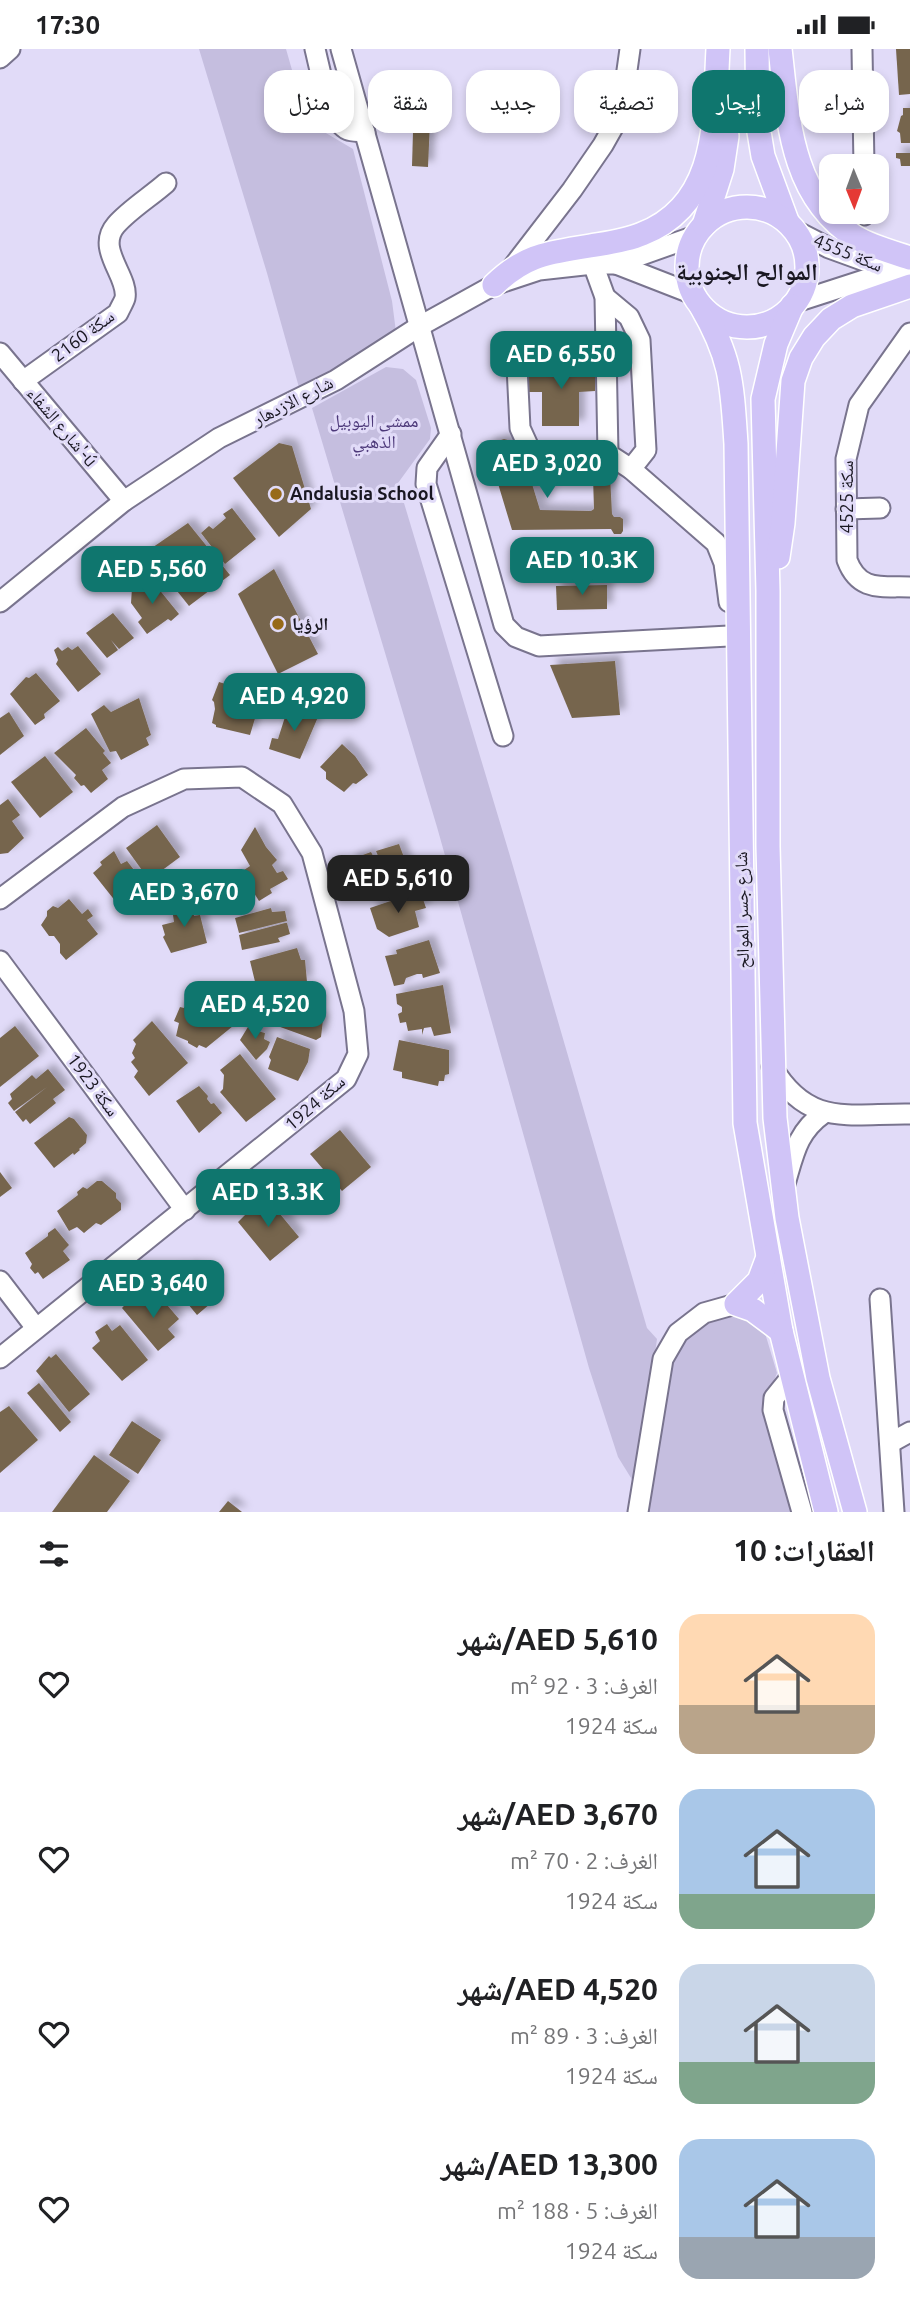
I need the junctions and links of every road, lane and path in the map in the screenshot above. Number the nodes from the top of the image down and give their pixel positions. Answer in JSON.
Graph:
{"nodes":[{"id":1,"x":10,"y":49,"type":"edge"},
{"id":2,"x":315,"y":49,"type":"edge"},
{"id":3,"x":341,"y":49,"type":"edge"},
{"id":4,"x":630,"y":49,"type":"edge"},
{"id":5,"x":718,"y":49,"type":"edge"},
{"id":6,"x":727,"y":49,"type":"edge"},
{"id":7,"x":757,"y":49,"type":"edge"},
{"id":8,"x":780,"y":49,"type":"edge"},
{"id":9,"x":862,"y":49,"type":"edge"},
{"id":10,"x":0,"y":58,"type":"edge"},
{"id":11,"x":365,"y":132,"type":"junction"},
{"id":12,"x":864,"y":154,"type":"edge"},
{"id":13,"x":166,"y":183,"type":"dead end"},
{"id":14,"x":791,"y":226,"type":"junction"},
{"id":15,"x":699,"y":231,"type":"junction"},
{"id":16,"x":593,"y":264,"type":"junction"},
{"id":17,"x":616,"y":264,"type":"junction"},
{"id":18,"x":512,"y":268,"type":"junction"},
{"id":19,"x":907,"y":273,"type":"edge"},
{"id":20,"x":494,"y":285,"type":"junction"},
{"id":21,"x":605,"y":297,"type":"junction"},
{"id":22,"x":697,"y":300,"type":"junction"},
{"id":23,"x":794,"y":304,"type":"junction"},
{"id":24,"x":420,"y":326,"type":"junction"},
{"id":25,"x":910,"y":333,"type":"edge"},
{"id":26,"x":605,"y":344,"type":"junction"},
{"id":27,"x":0,"y":353,"type":"edge"},
{"id":28,"x":23,"y":381,"type":"junction"},
{"id":29,"x":451,"y":435,"type":"junction"},
{"id":30,"x":608,"y":454,"type":"junction"},
{"id":31,"x":631,"y":469,"type":"junction"},
{"id":32,"x":124,"y":501,"type":"junction"},
{"id":33,"x":880,"y":508,"type":"dead end"},
{"id":34,"x":846,"y":509,"type":"junction"},
{"id":35,"x":910,"y":587,"type":"edge"},
{"id":36,"x":768,"y":590,"type":"junction"},
{"id":37,"x":0,"y":602,"type":"edge"},
{"id":38,"x":729,"y":636,"type":"junction"},
{"id":39,"x":739,"y":703,"type":"junction"},
{"id":40,"x":503,"y":736,"type":"dead end"},
{"id":41,"x":0,"y":899,"type":"edge"},
{"id":42,"x":0,"y":961,"type":"edge"},
{"id":43,"x":772,"y":1067,"type":"junction"},
{"id":44,"x":824,"y":1114,"type":"junction"},
{"id":45,"x":910,"y":1114,"type":"edge"},
{"id":46,"x":783,"y":1190,"type":"junction"},
{"id":47,"x":185,"y":1209,"type":"junction"},
{"id":48,"x":768,"y":1257,"type":"junction"},
{"id":49,"x":0,"y":1281,"type":"edge"},
{"id":50,"x":880,"y":1299,"type":"dead end"},
{"id":51,"x":736,"y":1304,"type":"junction"},
{"id":52,"x":37,"y":1328,"type":"junction"},
{"id":53,"x":781,"y":1331,"type":"junction"},
{"id":54,"x":0,"y":1358,"type":"edge"},
{"id":55,"x":791,"y":1377,"type":"junction"},
{"id":56,"x":910,"y":1432,"type":"edge"},
{"id":57,"x":890,"y":1443,"type":"junction"},
{"id":58,"x":638,"y":1512,"type":"edge"},
{"id":59,"x":802,"y":1512,"type":"edge"},
{"id":60,"x":827,"y":1512,"type":"edge"},
{"id":61,"x":855,"y":1512,"type":"edge"},
{"id":62,"x":894,"y":1512,"type":"edge"}],
"edges":[{"from":1,"to":10,"type":"street"},
{"from":2,"to":11,"type":"street"},
{"from":3,"to":11,"type":"street"},
{"from":4,"to":18,"type":"street"},
{"from":5,"to":18,"type":"main road"},
{"from":6,"to":15,"type":"main road"},
{"from":7,"to":14,"type":"main road"},
{"from":8,"to":19,"type":"main road"},
{"from":9,"to":12,"type":"street"},
{"from":11,"to":24,"type":"street"},
{"from":13,"to":28,"type":"street","name":"سكة 2160"},
{"from":14,"to":15,"type":"main road"},
{"from":14,"to":19,"type":"street","name":"سكة 4555"},
{"from":14,"to":23,"type":"main road"},
{"from":15,"to":17,"type":"street","name":"شارع الازدهار"},
{"from":15,"to":22,"type":"main road"},
{"from":16,"to":17,"type":"street","name":"شارع الازدهار"},
{"from":16,"to":20,"type":"street","name":"شارع الازدهار"},
{"from":16,"to":21,"type":"street"},
{"from":17,"to":22,"type":"street","name":"شارع الازدهار"},
{"from":18,"to":20,"type":"main road"},
{"from":19,"to":23,"type":"street","name":"سكة 4555"},
{"from":19,"to":36,"type":"main road"},
{"from":20,"to":24,"type":"street","name":"شارع الازدهار"},
{"from":21,"to":26,"type":"street"},
{"from":21,"to":31,"type":"street"},
{"from":22,"to":23,"type":"main road"},
{"from":22,"to":39,"type":"main road","name":"شارع جسر الموالح"},
{"from":23,"to":36,"type":"main road","name":"شارع جسر الموالح"},
{"from":24,"to":29,"type":"street"},
{"from":24,"to":32,"type":"street","name":"شارع الازدهار"},
{"from":25,"to":34,"type":"street","name":"سكة 4525"},
{"from":26,"to":30,"type":"street"},
{"from":26,"to":30,"type":"street"},
{"from":27,"to":28,"type":"street","name":"شارع الشفاء'-ú"},
{"from":28,"to":32,"type":"street","name":"شارع الشفاء'-ú"},
{"from":29,"to":38,"type":"street"},
{"from":29,"to":40,"type":"street"},
{"from":30,"to":31,"type":"street"},
{"from":31,"to":38,"type":"street"},
{"from":32,"to":37,"type":"street","name":"شارع الازدهار"},
{"from":33,"to":34,"type":"street"},
{"from":34,"to":35,"type":"street","name":"سكة 4525"},
{"from":36,"to":43,"type":"main road","name":"شارع جسر الموالح"},
{"from":38,"to":39,"type":"street"},
{"from":39,"to":48,"type":"main road","name":"شارع جسر الموالح"},
{"from":41,"to":47,"type":"street","name":"سكة 1924"},
{"from":42,"to":47,"type":"street","name":"سكة 1923"},
{"from":43,"to":44,"type":"street"},
{"from":43,"to":46,"type":"main road","name":"شارع جسر الموالح"},
{"from":44,"to":45,"type":"street"},
{"from":44,"to":46,"type":"street"},
{"from":46,"to":61,"type":"main road","name":"شارع جسر الموالح"},
{"from":47,"to":52,"type":"street","name":"سكة 1924"},
{"from":48,"to":51,"type":"main road"},
{"from":48,"to":53,"type":"main road","name":"شارع جسر الموالح"},
{"from":49,"to":52,"type":"street"},
{"from":50,"to":57,"type":"street"},
{"from":51,"to":53,"type":"main road"},
{"from":51,"to":58,"type":"street"},
{"from":52,"to":54,"type":"street","name":"سكة 1924"},
{"from":53,"to":55,"type":"main road","name":"شارع جسر الموالح"},
{"from":55,"to":59,"type":"street"},
{"from":55,"to":60,"type":"main road","name":"شارع جسر الموالح"},
{"from":56,"to":57,"type":"street"},
{"from":57,"to":62,"type":"street"}]}
